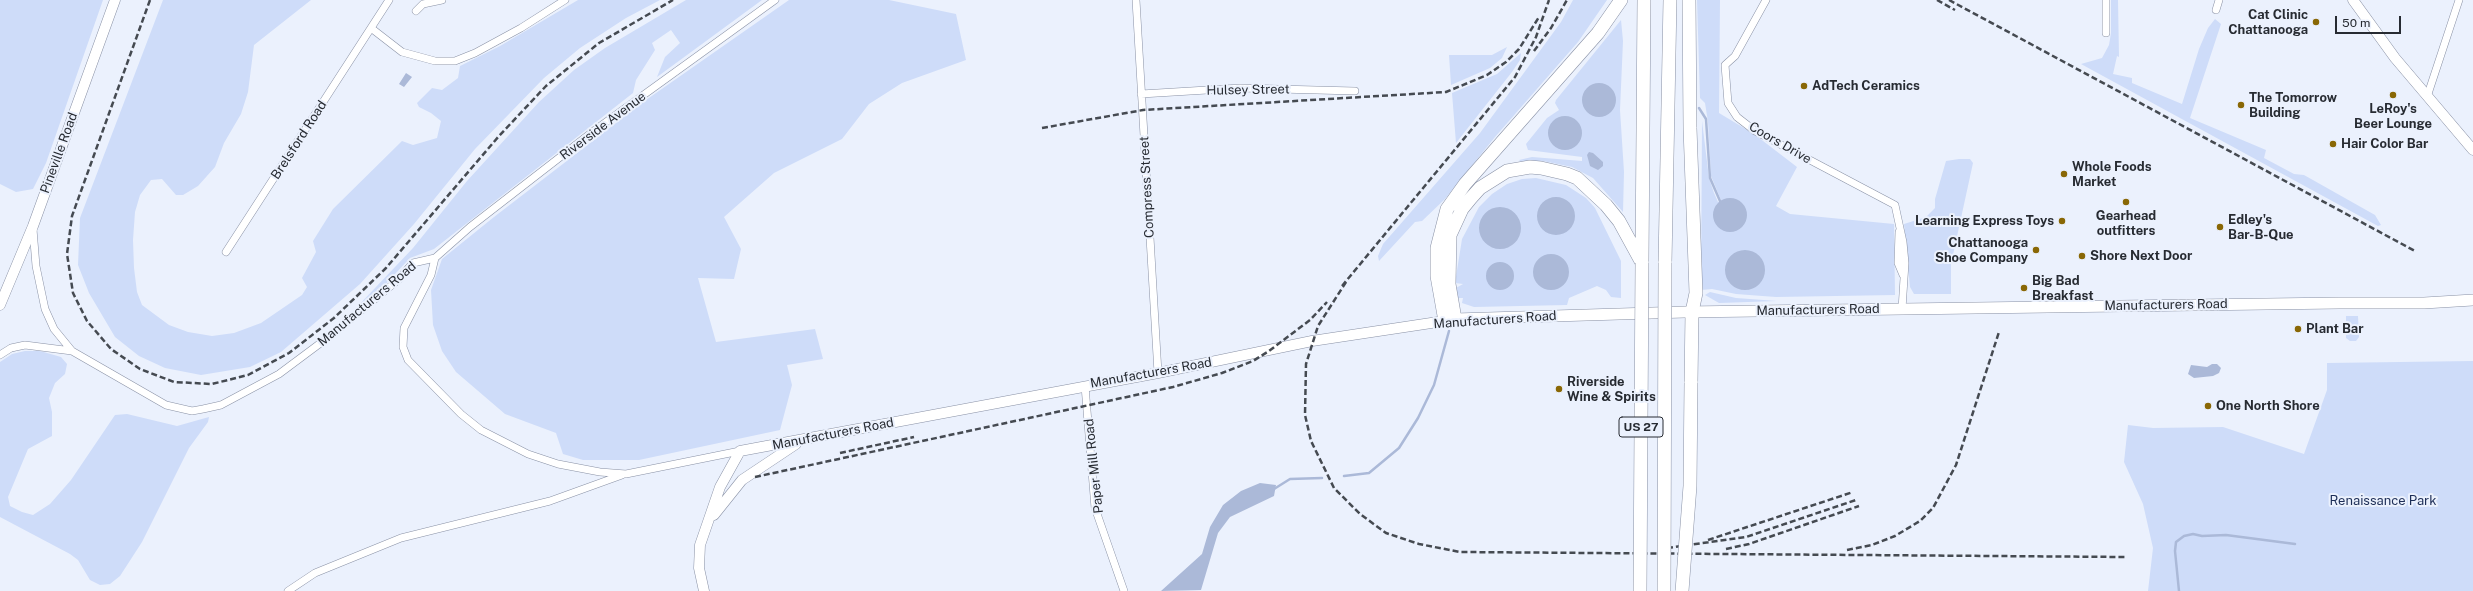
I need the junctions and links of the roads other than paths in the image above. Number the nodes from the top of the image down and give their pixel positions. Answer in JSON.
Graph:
{"nodes":[{"id":1,"x":115,"y":0,"type":"edge"},
{"id":2,"x":389,"y":0,"type":"edge"},
{"id":3,"x":442,"y":0,"type":"edge"},
{"id":4,"x":565,"y":0,"type":"edge"},
{"id":5,"x":775,"y":0,"type":"edge"},
{"id":6,"x":1136,"y":0,"type":"edge"},
{"id":7,"x":1621,"y":0,"type":"edge"},
{"id":8,"x":1644,"y":0,"type":"edge"},
{"id":9,"x":1670,"y":0,"type":"edge"},
{"id":10,"x":1689,"y":0,"type":"edge"},
{"id":11,"x":1766,"y":0,"type":"edge"},
{"id":12,"x":2106,"y":0,"type":"edge"},
{"id":13,"x":2219,"y":0,"type":"edge"},
{"id":14,"x":2353,"y":0,"type":"edge"},
{"id":15,"x":2459,"y":0,"type":"edge"},
{"id":16,"x":2216,"y":10,"type":"dead end"},
{"id":17,"x":416,"y":11,"type":"dead end"},
{"id":18,"x":371,"y":28,"type":"junction"},
{"id":19,"x":2106,"y":33,"type":"dead end"},
{"id":20,"x":1355,"y":91,"type":"dead end"},
{"id":21,"x":1141,"y":94,"type":"junction"},
{"id":22,"x":2427,"y":97,"type":"junction"},
{"id":23,"x":2473,"y":150,"type":"edge"},
{"id":24,"x":32,"y":226,"type":"junction"},
{"id":25,"x":226,"y":252,"type":"dead end"},
{"id":26,"x":435,"y":258,"type":"junction"},
{"id":27,"x":1642,"y":263,"type":"junction"},
{"id":28,"x":2473,"y":300,"type":"edge"},
{"id":29,"x":0,"y":305,"type":"edge"},
{"id":30,"x":1902,"y":309,"type":"junction"},
{"id":31,"x":1692,"y":312,"type":"junction"},
{"id":32,"x":1450,"y":320,"type":"junction"},
{"id":33,"x":72,"y":351,"type":"junction"},
{"id":34,"x":0,"y":355,"type":"edge"},
{"id":35,"x":1158,"y":373,"type":"junction"},
{"id":36,"x":1085,"y":386,"type":"junction"},
{"id":37,"x":799,"y":441,"type":"junction"},
{"id":38,"x":740,"y":451,"type":"junction"},
{"id":39,"x":626,"y":474,"type":"junction"},
{"id":40,"x":706,"y":525,"type":"junction"},
{"id":41,"x":288,"y":591,"type":"edge"},
{"id":42,"x":704,"y":591,"type":"edge"},
{"id":43,"x":1124,"y":591,"type":"edge"},
{"id":44,"x":1640,"y":591,"type":"edge"},
{"id":45,"x":1664,"y":591,"type":"edge"},
{"id":46,"x":1682,"y":591,"type":"edge"}],
"edges":[{"from":1,"to":24,"type":"main road","name":"Pineville Road"},
{"from":2,"to":18,"type":"street","name":"Brelsford Road"},
{"from":3,"to":17,"type":"street"},
{"from":4,"to":18,"type":"street"},
{"from":5,"to":26,"type":"street","name":"Riverside Avenue"},
{"from":6,"to":21,"type":"street","name":"Compress Street"},
{"from":7,"to":32,"type":"highway"},
{"from":8,"to":27,"type":"highway","number":"US 27"},
{"from":9,"to":45,"type":"highway","number":"US 27","bridge":true},
{"from":10,"to":31,"type":"highway"},
{"from":11,"to":30,"type":"street","name":"Coors Drive"},
{"from":12,"to":19,"type":"street"},
{"from":13,"to":16,"type":"street"},
{"from":14,"to":22,"type":"main road"},
{"from":15,"to":22,"type":"street"},
{"from":18,"to":25,"type":"street","name":"Brelsford Road"},
{"from":20,"to":21,"type":"street","name":"Hulsey Street"},
{"from":21,"to":35,"type":"street","name":"Compress Street"},
{"from":22,"to":23,"type":"main road"},
{"from":24,"to":29,"type":"main road","name":"Pineville Road"},
{"from":24,"to":33,"type":"street","name":"Manufacturers Road"},
{"from":26,"to":33,"type":"street","name":"Manufacturers Road"},
{"from":26,"to":39,"type":"street","name":"Manufacturers Road"},
{"from":27,"to":32,"type":"highway"},
{"from":27,"to":44,"type":"highway","number":"US 27","bridge":true},
{"from":28,"to":30,"type":"main road","name":"Manufacturers Road"},
{"from":30,"to":31,"type":"main road","name":"Manufacturers Road"},
{"from":31,"to":32,"type":"main road","name":"Manufacturers Road"},
{"from":31,"to":46,"type":"highway","bridge":true},
{"from":32,"to":35,"type":"main road","name":"Manufacturers Road"},
{"from":33,"to":34,"type":"street","name":"Manufacturers Road"},
{"from":35,"to":36,"type":"main road","name":"Manufacturers Road"},
{"from":36,"to":37,"type":"main road","name":"Manufacturers Road"},
{"from":36,"to":43,"type":"street","name":"Paper Mill Road"},
{"from":37,"to":38,"type":"main road","name":"Manufacturers Road"},
{"from":37,"to":40,"type":"main road"},
{"from":38,"to":39,"type":"street","name":"Manufacturers Road"},
{"from":38,"to":40,"type":"main road"},
{"from":39,"to":41,"type":"street"},
{"from":40,"to":42,"type":"main road"}]}
